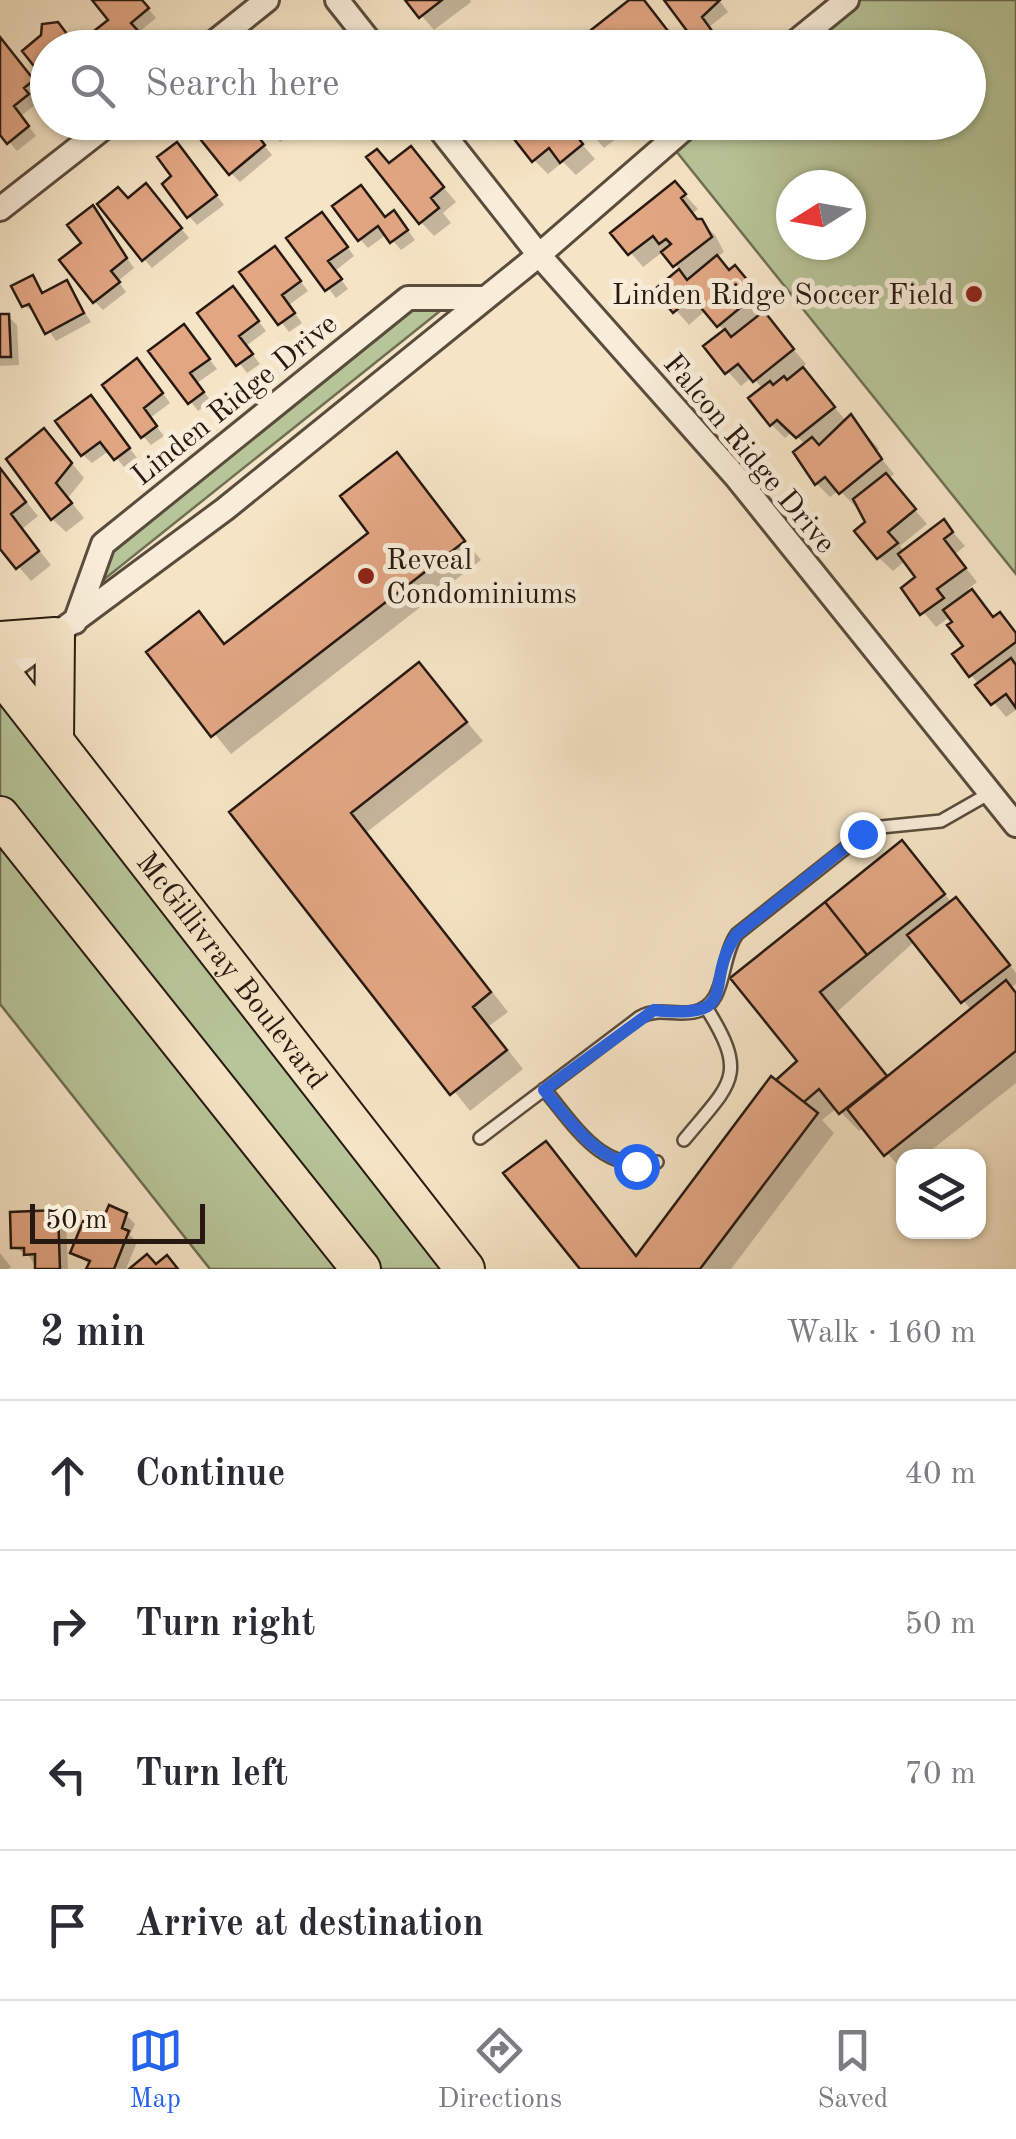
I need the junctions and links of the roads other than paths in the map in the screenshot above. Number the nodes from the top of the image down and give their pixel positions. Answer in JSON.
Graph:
{"nodes":[{"id":1,"x":268,"y":0,"type":"edge"},
{"id":2,"x":337,"y":0,"type":"edge"},
{"id":3,"x":847,"y":0,"type":"edge"},
{"id":4,"x":230,"y":30,"type":"edge"},
{"id":5,"x":361,"y":30,"type":"edge"},
{"id":6,"x":810,"y":30,"type":"edge"},
{"id":7,"x":88,"y":140,"type":"edge"},
{"id":8,"x":448,"y":140,"type":"edge"},
{"id":9,"x":671,"y":140,"type":"edge"},
{"id":10,"x":0,"y":209,"type":"edge"},
{"id":11,"x":539,"y":255,"type":"junction"},
{"id":12,"x":485,"y":298,"type":"junction"},
{"id":13,"x":65,"y":630,"type":"junction"},
{"id":14,"x":0,"y":666,"type":"edge"},
{"id":15,"x":54,"y":741,"type":"junction"},
{"id":16,"x":990,"y":793,"type":"junction"},
{"id":17,"x":0,"y":816,"type":"edge"},
{"id":18,"x":1016,"y":826,"type":"edge"},
{"id":19,"x":707,"y":1009,"type":"junction"},
{"id":20,"x":544,"y":1090,"type":"junction"},
{"id":21,"x":480,"y":1138,"type":"dead end"},
{"id":22,"x":684,"y":1140,"type":"dead end"},
{"id":23,"x":657,"y":1162,"type":"dead end"},
{"id":24,"x":361,"y":1269,"type":"edge"},
{"id":25,"x":465,"y":1269,"type":"edge"}],
"edges":[{"from":1,"to":4,"type":"street"},
{"from":2,"to":5,"type":"street"},
{"from":3,"to":6,"type":"street"},
{"from":7,"to":10,"type":"street"},
{"from":8,"to":11,"type":"street","name":"Falcon Ridge Drive"},
{"from":9,"to":11,"type":"street"},
{"from":11,"to":12,"type":"street"},
{"from":11,"to":16,"type":"street","name":"Falcon Ridge Drive"},
{"from":12,"to":13,"type":"street"},
{"from":12,"to":13,"type":"street","name":"Linden Ridge Drive"},
{"from":13,"to":14,"type":"main road"},
{"from":13,"to":15,"type":"main road"},
{"from":14,"to":15,"type":"main road","name":"McGillivray Boulevard"},
{"from":15,"to":25,"type":"main road","name":"McGillivray Boulevard"},
{"from":16,"to":18,"type":"street","name":"Falcon Ridge Drive"},
{"from":16,"to":19,"type":"lane"},
{"from":17,"to":24,"type":"main road"},
{"from":19,"to":20,"type":"lane"},
{"from":19,"to":22,"type":"lane"},
{"from":20,"to":21,"type":"lane"},
{"from":20,"to":23,"type":"lane"}]}
